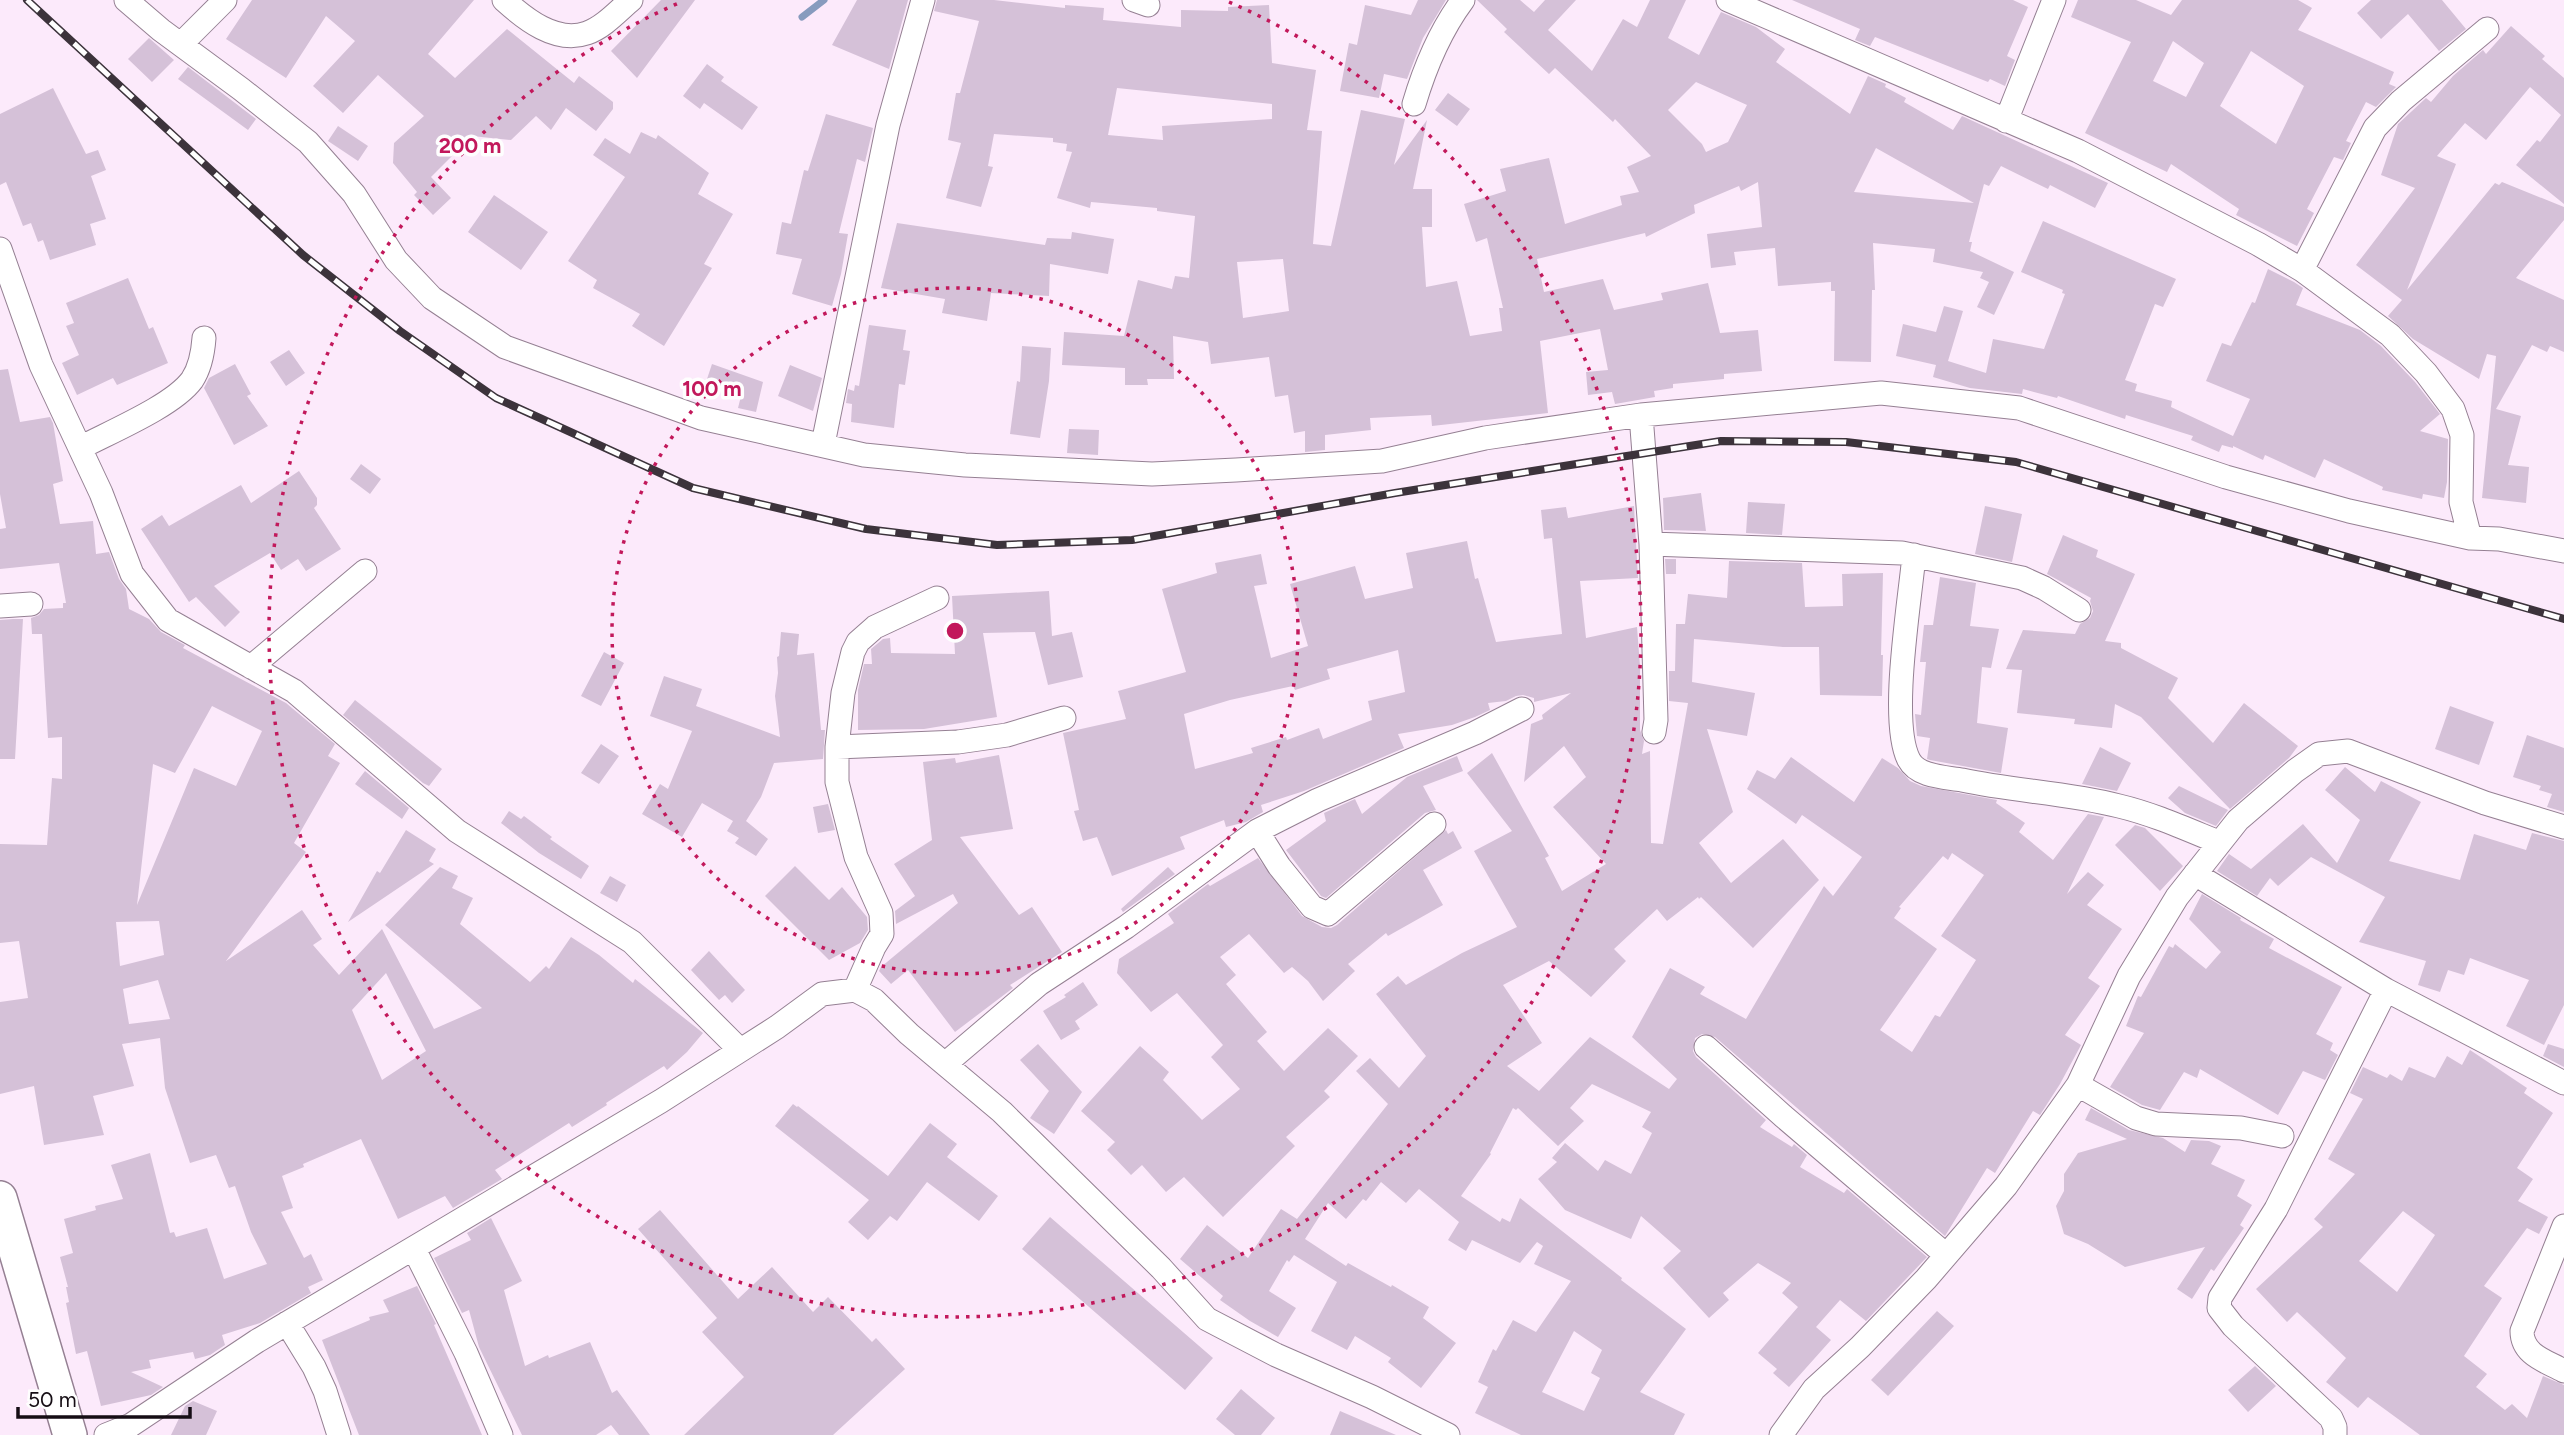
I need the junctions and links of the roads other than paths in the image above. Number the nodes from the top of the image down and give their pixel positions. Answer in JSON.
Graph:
{"nodes":[{"id":1,"x":126,"y":0,"type":"edge"},
{"id":2,"x":225,"y":0,"type":"edge"},
{"id":3,"x":504,"y":0,"type":"edge"},
{"id":4,"x":631,"y":0,"type":"edge"},
{"id":5,"x":923,"y":0,"type":"edge"},
{"id":6,"x":1463,"y":0,"type":"edge"},
{"id":7,"x":1728,"y":0,"type":"edge"},
{"id":8,"x":2054,"y":0,"type":"edge"},
{"id":9,"x":1767,"y":9,"type":"edge"},
{"id":10,"x":2487,"y":29,"type":"dead end"},
{"id":11,"x":182,"y":43,"type":"junction"},
{"id":12,"x":1414,"y":104,"type":"dead end"},
{"id":13,"x":2006,"y":121,"type":"junction"},
{"id":14,"x":0,"y":249,"type":"edge"},
{"id":15,"x":2302,"y":270,"type":"junction"},
{"id":16,"x":204,"y":338,"type":"dead end"},
{"id":17,"x":1641,"y":415,"type":"junction"},
{"id":18,"x":822,"y":444,"type":"junction"},
{"id":19,"x":80,"y":448,"type":"junction"},
{"id":20,"x":2470,"y":538,"type":"junction"},
{"id":21,"x":1651,"y":544,"type":"junction"},
{"id":22,"x":2564,"y":551,"type":"edge"},
{"id":23,"x":1914,"y":555,"type":"junction"},
{"id":24,"x":365,"y":571,"type":"dead end"},
{"id":25,"x":937,"y":598,"type":"dead end"},
{"id":26,"x":31,"y":604,"type":"dead end"},
{"id":27,"x":0,"y":606,"type":"edge"},
{"id":28,"x":2079,"y":610,"type":"dead end"},
{"id":29,"x":251,"y":667,"type":"junction"},
{"id":30,"x":1522,"y":709,"type":"dead end"},
{"id":31,"x":1063,"y":718,"type":"dead end"},
{"id":32,"x":1654,"y":732,"type":"dead end"},
{"id":33,"x":837,"y":747,"type":"junction"},
{"id":34,"x":1434,"y":824,"type":"dead end"},
{"id":35,"x":2564,"y":827,"type":"edge"},
{"id":36,"x":1257,"y":831,"type":"junction"},
{"id":37,"x":2218,"y":842,"type":"junction"},
{"id":38,"x":2195,"y":874,"type":"junction"},
{"id":39,"x":855,"y":990,"type":"junction"},
{"id":40,"x":2386,"y":990,"type":"junction"},
{"id":41,"x":1706,"y":1047,"type":"dead end"},
{"id":42,"x":740,"y":1050,"type":"junction"},
{"id":43,"x":945,"y":1064,"type":"junction"},
{"id":44,"x":2564,"y":1083,"type":"edge"},
{"id":45,"x":2078,"y":1085,"type":"junction"},
{"id":46,"x":2282,"y":1136,"type":"dead end"},
{"id":47,"x":0,"y":1198,"type":"edge"},
{"id":48,"x":2564,"y":1226,"type":"edge"},
{"id":49,"x":414,"y":1249,"type":"junction"},
{"id":50,"x":1946,"y":1255,"type":"junction"},
{"id":51,"x":7,"y":1257,"type":"edge"},
{"id":52,"x":287,"y":1323,"type":"junction"},
{"id":53,"x":2564,"y":1371,"type":"edge"},
{"id":54,"x":70,"y":1435,"type":"edge"},
{"id":55,"x":106,"y":1435,"type":"edge"},
{"id":56,"x":339,"y":1435,"type":"edge"},
{"id":57,"x":501,"y":1435,"type":"edge"},
{"id":58,"x":1448,"y":1435,"type":"edge"},
{"id":59,"x":1781,"y":1435,"type":"edge"},
{"id":60,"x":2335,"y":1435,"type":"edge"}],
"edges":[{"from":1,"to":11,"type":"street"},
{"from":2,"to":11,"type":"street"},
{"from":3,"to":4,"type":"street"},
{"from":5,"to":18,"type":"street"},
{"from":6,"to":12,"type":"street"},
{"from":7,"to":9,"type":"street"},
{"from":8,"to":13,"type":"street"},
{"from":9,"to":13,"type":"street"},
{"from":10,"to":15,"type":"street"},
{"from":11,"to":18,"type":"street"},
{"from":13,"to":15,"type":"street"},
{"from":14,"to":19,"type":"street"},
{"from":15,"to":20,"type":"street"},
{"from":16,"to":19,"type":"street"},
{"from":17,"to":18,"type":"street"},
{"from":17,"to":20,"type":"street"},
{"from":17,"to":21,"type":"street"},
{"from":19,"to":29,"type":"street"},
{"from":20,"to":22,"type":"street"},
{"from":21,"to":23,"type":"street"},
{"from":21,"to":32,"type":"street"},
{"from":23,"to":28,"type":"street"},
{"from":23,"to":37,"type":"street"},
{"from":24,"to":29,"type":"street"},
{"from":25,"to":33,"type":"street"},
{"from":26,"to":27,"type":"street"},
{"from":29,"to":42,"type":"street"},
{"from":30,"to":36,"type":"street"},
{"from":31,"to":33,"type":"street"},
{"from":33,"to":39,"type":"street"},
{"from":34,"to":36,"type":"street"},
{"from":35,"to":37,"type":"street"},
{"from":36,"to":43,"type":"street"},
{"from":37,"to":38,"type":"street"},
{"from":38,"to":40,"type":"street"},
{"from":38,"to":45,"type":"street"},
{"from":39,"to":42,"type":"street"},
{"from":39,"to":43,"type":"street"},
{"from":40,"to":44,"type":"street"},
{"from":40,"to":60,"type":"street"},
{"from":41,"to":50,"type":"street"},
{"from":42,"to":49,"type":"street"},
{"from":43,"to":58,"type":"street"},
{"from":45,"to":46,"type":"street"},
{"from":45,"to":50,"type":"street"},
{"from":47,"to":51,"type":"highway"},
{"from":48,"to":53,"type":"street"},
{"from":49,"to":52,"type":"street"},
{"from":49,"to":57,"type":"street"},
{"from":50,"to":59,"type":"street"},
{"from":51,"to":54,"type":"highway"},
{"from":52,"to":55,"type":"street"},
{"from":52,"to":56,"type":"street"}]}
